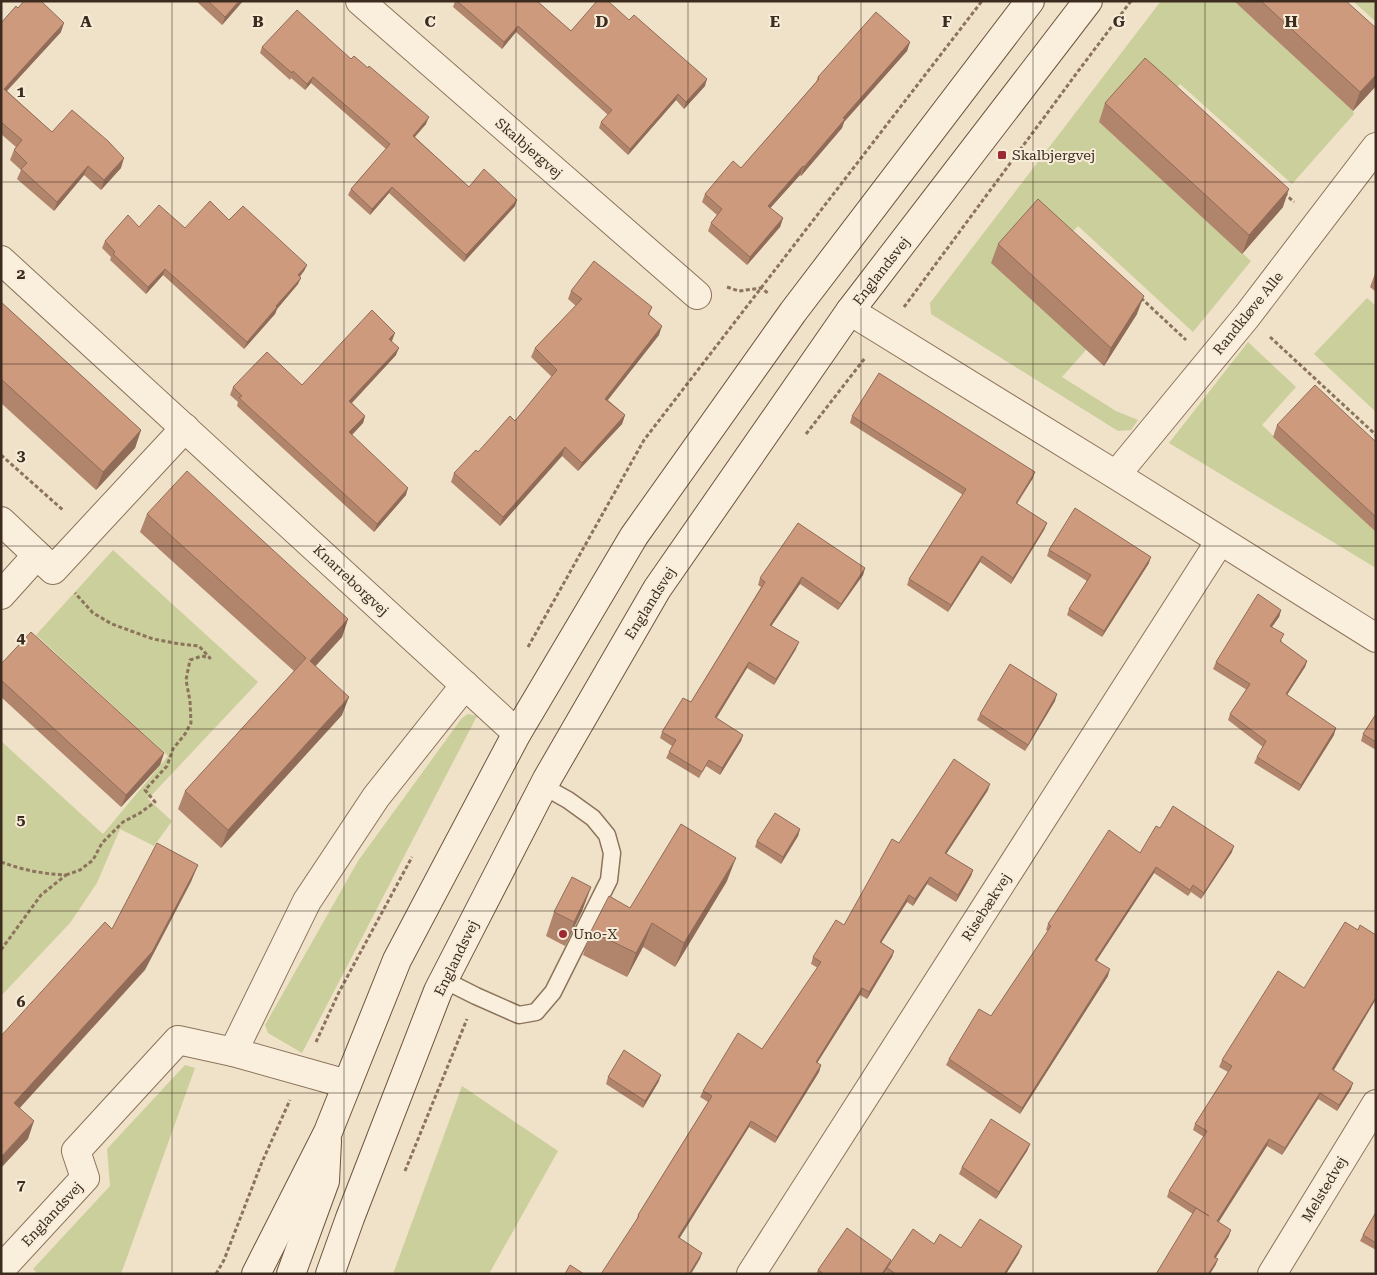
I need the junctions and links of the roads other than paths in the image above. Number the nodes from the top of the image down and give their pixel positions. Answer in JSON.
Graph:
{"nodes":[{"id":1,"x":360,"y":1,"type":"edge"},
{"id":2,"x":1030,"y":1,"type":"edge"},
{"id":3,"x":1088,"y":1,"type":"edge"},
{"id":4,"x":1376,"y":147,"type":"edge"},
{"id":5,"x":1,"y":260,"type":"edge"},
{"id":6,"x":697,"y":295,"type":"dead end"},
{"id":7,"x":850,"y":311,"type":"junction"},
{"id":8,"x":185,"y":428,"type":"junction"},
{"id":9,"x":1116,"y":475,"type":"junction"},
{"id":10,"x":1,"y":522,"type":"edge"},
{"id":11,"x":1220,"y":541,"type":"junction"},
{"id":12,"x":45,"y":562,"type":"junction"},
{"id":13,"x":1,"y":595,"type":"edge"},
{"id":14,"x":1376,"y":638,"type":"edge"},
{"id":15,"x":465,"y":685,"type":"junction"},
{"id":16,"x":517,"y":733,"type":"junction"},
{"id":17,"x":543,"y":786,"type":"junction"},
{"id":18,"x":444,"y":980,"type":"junction"},
{"id":19,"x":233,"y":1052,"type":"junction"},
{"id":20,"x":348,"y":1084,"type":"junction"},
{"id":21,"x":1376,"y":1104,"type":"edge"},
{"id":22,"x":328,"y":1132,"type":"junction"},
{"id":23,"x":1,"y":1269,"type":"edge"},
{"id":24,"x":256,"y":1274,"type":"edge"},
{"id":25,"x":291,"y":1274,"type":"edge"},
{"id":26,"x":330,"y":1274,"type":"edge"},
{"id":27,"x":751,"y":1274,"type":"edge"},
{"id":28,"x":1272,"y":1274,"type":"edge"}],
"edges":[{"from":1,"to":6,"type":"street","name":"Skalbjergvej"},
{"from":2,"to":16,"type":"street"},
{"from":3,"to":7,"type":"street","name":"Englandsvej"},
{"from":4,"to":9,"type":"street","name":"Randkløve Alle"},
{"from":5,"to":8,"type":"street","name":"Knarreborgvej"},
{"from":7,"to":9,"type":"street"},
{"from":7,"to":17,"type":"street","name":"Englandsvej"},
{"from":8,"to":12,"type":"street"},
{"from":8,"to":15,"type":"street","name":"Knarreborgvej"},
{"from":9,"to":11,"type":"street"},
{"from":10,"to":12,"type":"street"},
{"from":11,"to":14,"type":"street"},
{"from":11,"to":27,"type":"street","name":"Risebækvej"},
{"from":12,"to":13,"type":"street"},
{"from":15,"to":16,"type":"street","name":"Knarreborgvej"},
{"from":15,"to":19,"type":"street"},
{"from":16,"to":20,"type":"street"},
{"from":17,"to":18,"type":"street","name":"Englandsvej"},
{"from":17,"to":18,"type":"lane"},
{"from":18,"to":26,"type":"street","name":"Englandsvej"},
{"from":19,"to":20,"type":"street","name":"Englandsvej"},
{"from":19,"to":23,"type":"street","name":"Englandsvej"},
{"from":20,"to":22,"type":"street"},
{"from":21,"to":28,"type":"street","name":"Melstedvej"},
{"from":22,"to":24,"type":"street"},
{"from":22,"to":25,"type":"street"}]}
